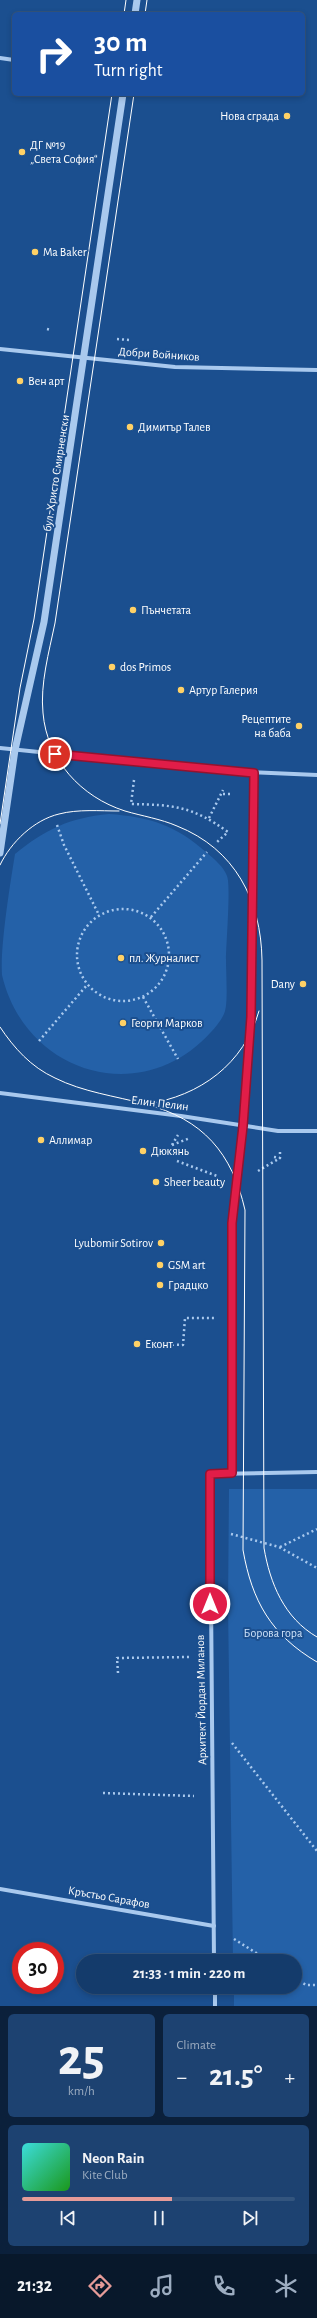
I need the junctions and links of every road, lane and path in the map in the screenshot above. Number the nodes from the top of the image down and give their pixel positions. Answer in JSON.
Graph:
{"nodes":[{"id":1,"x":137,"y":0,"type":"edge"},
{"id":2,"x":135,"y":12,"type":"edge"},
{"id":3,"x":0,"y":58,"type":"edge"},
{"id":4,"x":12,"y":60,"type":"edge"},
{"id":5,"x":123,"y":96,"type":"edge"},
{"id":6,"x":47,"y":329,"type":"dead end"},
{"id":7,"x":51,"y":330,"type":"dead end"},
{"id":8,"x":0,"y":349,"type":"edge"},
{"id":9,"x":84,"y":357,"type":"junction"},
{"id":10,"x":317,"y":370,"type":"edge"},
{"id":11,"x":0,"y":748,"type":"edge"},
{"id":12,"x":15,"y":750,"type":"junction"},
{"id":13,"x":254,"y":773,"type":"junction"},
{"id":14,"x":317,"y":775,"type":"edge"},
{"id":15,"x":134,"y":782,"type":"dead end"},
{"id":16,"x":232,"y":794,"type":"dead end"},
{"id":17,"x":209,"y":818,"type":"junction"},
{"id":18,"x":57,"y":825,"type":"dead end"},
{"id":19,"x":217,"y":842,"type":"dead end"},
{"id":20,"x":206,"y":852,"type":"dead end"},
{"id":21,"x":0,"y":853,"type":"edge"},
{"id":22,"x":99,"y":915,"type":"junction"},
{"id":23,"x":151,"y":917,"type":"junction"},
{"id":24,"x":87,"y":985,"type":"junction"},
{"id":25,"x":144,"y":997,"type":"junction"},
{"id":26,"x":39,"y":1041,"type":"dead end"},
{"id":27,"x":178,"y":1059,"type":"dead end"},
{"id":28,"x":0,"y":1093,"type":"edge"},
{"id":29,"x":243,"y":1126,"type":"junction"},
{"id":30,"x":182,"y":1130,"type":"dead end"},
{"id":31,"x":317,"y":1130,"type":"edge"},
{"id":32,"x":191,"y":1138,"type":"dead end"},
{"id":33,"x":280,"y":1151,"type":"dead end"},
{"id":34,"x":274,"y":1157,"type":"dead end"},
{"id":35,"x":178,"y":1161,"type":"dead end"},
{"id":36,"x":236,"y":1183,"type":"junction"},
{"id":37,"x":232,"y":1318,"type":"junction"},
{"id":38,"x":152,"y":1344,"type":"dead end"},
{"id":39,"x":317,"y":1472,"type":"edge"},
{"id":40,"x":232,"y":1473,"type":"junction"},
{"id":41,"x":210,"y":1529,"type":"junction"},
{"id":42,"x":317,"y":1529,"type":"edge"},
{"id":43,"x":279,"y":1547,"type":"junction"},
{"id":44,"x":317,"y":1568,"type":"edge"},
{"id":45,"x":211,"y":1657,"type":"junction"},
{"id":46,"x":118,"y":1673,"type":"dead end"},
{"id":47,"x":245,"y":1757,"type":"dead end"},
{"id":48,"x":103,"y":1793,"type":"dead end"},
{"id":49,"x":213,"y":1797,"type":"junction"},
{"id":50,"x":317,"y":1851,"type":"edge"},
{"id":51,"x":0,"y":1889,"type":"edge"},
{"id":52,"x":214,"y":1926,"type":"junction"},
{"id":53,"x":214,"y":1954,"type":"edge"},
{"id":54,"x":258,"y":1954,"type":"edge"},
{"id":55,"x":302,"y":1982,"type":"edge"},
{"id":56,"x":317,"y":1985,"type":"edge"},
{"id":57,"x":215,"y":1994,"type":"edge"},
{"id":58,"x":215,"y":2006,"type":"edge"}],
"edges":[{"from":1,"to":2,"type":"street"},
{"from":3,"to":4,"type":"street"},
{"from":5,"to":9,"type":"street","name":"бул. Христо Смирненски"},
{"from":6,"to":7,"type":"path"},
{"from":8,"to":9,"type":"street","name":"Добри Войников"},
{"from":9,"to":10,"type":"street","name":"Добри Войников"},
{"from":9,"to":12,"type":"street","name":"бул. Христо Смирненски"},
{"from":11,"to":12,"type":"street"},
{"from":12,"to":13,"type":"street"},
{"from":12,"to":21,"type":"street","name":"бул. Христо Смирненски"},
{"from":13,"to":14,"type":"street"},
{"from":13,"to":29,"type":"street"},
{"from":15,"to":17,"type":"path"},
{"from":16,"to":17,"type":"path"},
{"from":17,"to":19,"type":"path"},
{"from":18,"to":22,"type":"path"},
{"from":20,"to":23,"type":"path"},
{"from":22,"to":23,"type":"path"},
{"from":22,"to":24,"type":"path"},
{"from":23,"to":25,"type":"path"},
{"from":24,"to":25,"type":"path"},
{"from":24,"to":26,"type":"path"},
{"from":25,"to":27,"type":"path"},
{"from":28,"to":29,"type":"street","name":"Елин Пелин"},
{"from":29,"to":31,"type":"street","name":"Елин Пелин"},
{"from":29,"to":36,"type":"street"},
{"from":30,"to":32,"type":"path"},
{"from":33,"to":34,"type":"path"},
{"from":35,"to":36,"type":"path"},
{"from":36,"to":37,"type":"street"},
{"from":37,"to":38,"type":"path"},
{"from":37,"to":40,"type":"street"},
{"from":39,"to":40,"type":"street"},
{"from":40,"to":41,"type":"street","name":"Архитект Йордан Миланов"},
{"from":41,"to":43,"type":"path"},
{"from":41,"to":45,"type":"street","name":"Архитект Йордан Миланов"},
{"from":42,"to":43,"type":"path"},
{"from":43,"to":44,"type":"path"},
{"from":45,"to":46,"type":"path"},
{"from":45,"to":49,"type":"street","name":"Архитект Йордан Миланов"},
{"from":47,"to":50,"type":"path"},
{"from":48,"to":49,"type":"path"},
{"from":49,"to":52,"type":"street","name":"Архитект Йордан Миланов"},
{"from":51,"to":52,"type":"street","name":"Кръстьо Сарафов"},
{"from":52,"to":53,"type":"street","name":"Архитект Йордан Миланов"},
{"from":52,"to":54,"type":"path"},
{"from":55,"to":56,"type":"path"},
{"from":57,"to":58,"type":"street"}]}
